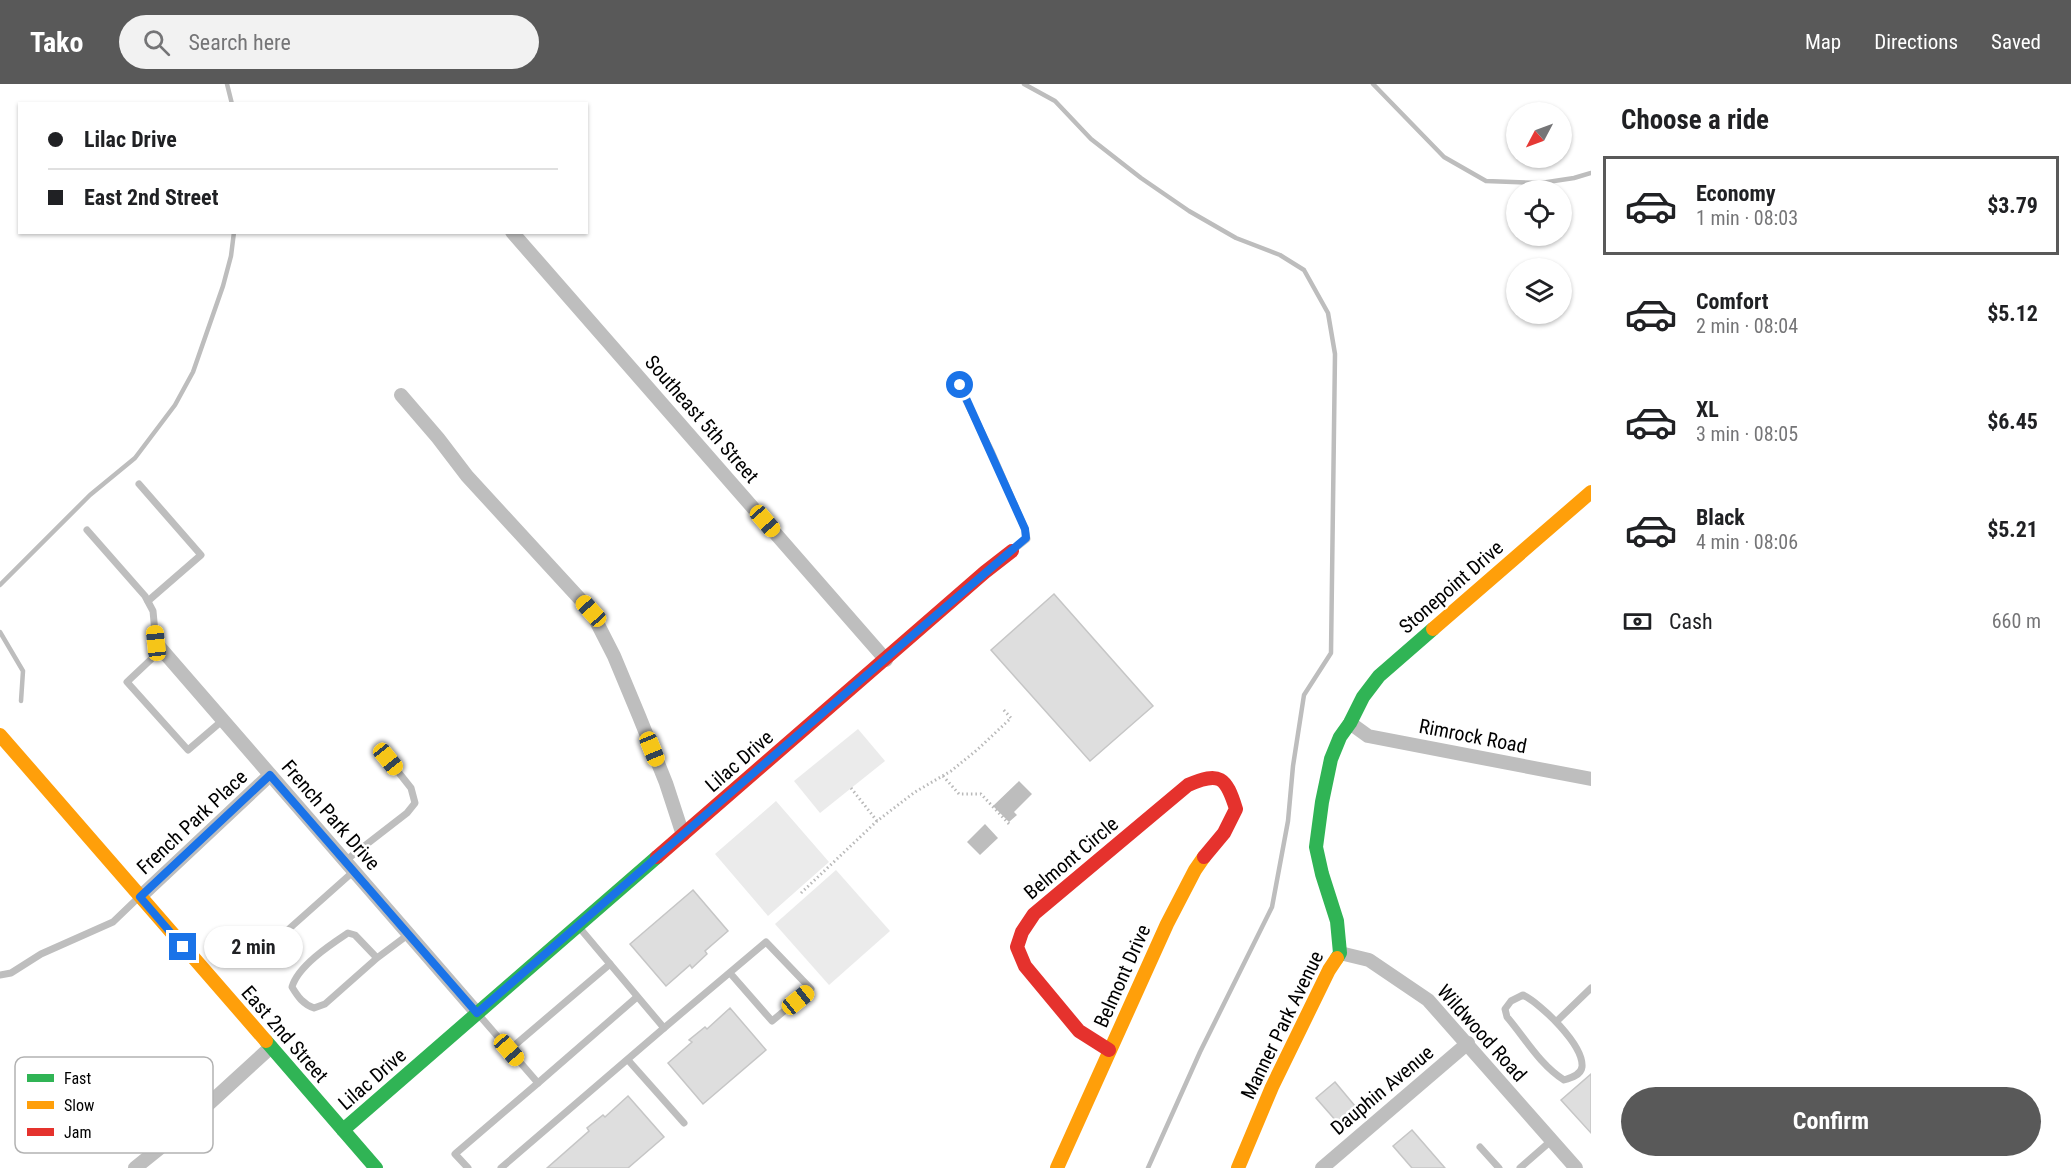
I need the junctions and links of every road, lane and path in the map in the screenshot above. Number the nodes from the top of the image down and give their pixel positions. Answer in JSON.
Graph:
{"nodes":[{"id":1,"x":514,"y":234,"type":"edge"},
{"id":2,"x":954,"y":376,"type":"dead end"},
{"id":3,"x":401,"y":396,"type":"dead end"},
{"id":4,"x":139,"y":484,"type":"dead end"},
{"id":5,"x":1591,"y":492,"type":"edge"},
{"id":6,"x":87,"y":530,"type":"dead end"},
{"id":7,"x":1012,"y":550,"type":"joint"},
{"id":8,"x":148,"y":601,"type":"junction"},
{"id":9,"x":159,"y":646,"type":"junction"},
{"id":10,"x":886,"y":660,"type":"junction"},
{"id":11,"x":1002,"y":708,"type":"dead end"},
{"id":12,"x":223,"y":720,"type":"junction"},
{"id":13,"x":1350,"y":723,"type":"junction"},
{"id":14,"x":0,"y":735,"type":"edge"},
{"id":15,"x":388,"y":759,"type":"dead end"},
{"id":16,"x":270,"y":775,"type":"junction"},
{"id":17,"x":943,"y":776,"type":"junction"},
{"id":18,"x":1591,"y":780,"type":"edge"},
{"id":19,"x":851,"y":788,"type":"dead end"},
{"id":20,"x":1236,"y":809,"type":"joint"},
{"id":21,"x":877,"y":821,"type":"junction"},
{"id":22,"x":1011,"y":825,"type":"dead end"},
{"id":23,"x":683,"y":835,"type":"junction"},
{"id":24,"x":349,"y":866,"type":"junction"},
{"id":25,"x":801,"y":893,"type":"dead end"},
{"id":26,"x":140,"y":897,"type":"junction"},
{"id":27,"x":578,"y":926,"type":"junction"},
{"id":28,"x":249,"y":930,"type":"dead end"},
{"id":29,"x":409,"y":934,"type":"junction"},
{"id":30,"x":1340,"y":953,"type":"junction"},
{"id":31,"x":377,"y":958,"type":"junction"},
{"id":32,"x":610,"y":964,"type":"junction"},
{"id":33,"x":730,"y":973,"type":"junction"},
{"id":34,"x":0,"y":975,"type":"edge"},
{"id":35,"x":1591,"y":988,"type":"edge"},
{"id":36,"x":637,"y":997,"type":"junction"},
{"id":37,"x":477,"y":1013,"type":"junction"},
{"id":38,"x":1557,"y":1021,"type":"junction"},
{"id":39,"x":664,"y":1028,"type":"junction"},
{"id":40,"x":1468,"y":1043,"type":"junction"},
{"id":41,"x":271,"y":1047,"type":"junction"},
{"id":42,"x":509,"y":1050,"type":"junction"},
{"id":43,"x":1109,"y":1050,"type":"junction"},
{"id":44,"x":628,"y":1060,"type":"junction"},
{"id":45,"x":538,"y":1083,"type":"junction"},
{"id":46,"x":213,"y":1100,"type":"edge"},
{"id":47,"x":684,"y":1123,"type":"dead end"},
{"id":48,"x":343,"y":1130,"type":"junction"},
{"id":49,"x":1552,"y":1140,"type":"junction"},
{"id":50,"x":1480,"y":1147,"type":"dead end"},
{"id":51,"x":156,"y":1153,"type":"edge"},
{"id":52,"x":145,"y":1165,"type":"edge"},
{"id":53,"x":376,"y":1168,"type":"edge"},
{"id":54,"x":468,"y":1168,"type":"edge"},
{"id":55,"x":501,"y":1168,"type":"edge"},
{"id":56,"x":1057,"y":1168,"type":"edge"},
{"id":57,"x":1238,"y":1168,"type":"edge"},
{"id":58,"x":1322,"y":1168,"type":"edge"},
{"id":59,"x":1499,"y":1168,"type":"edge"},
{"id":60,"x":1520,"y":1168,"type":"edge"},
{"id":61,"x":1576,"y":1168,"type":"edge"}],
"edges":[{"from":1,"to":10,"type":"street","name":"Southeast 5th Street"},
{"from":2,"to":7,"type":"lane","name":"Lilac Drive"},
{"from":3,"to":23,"type":"street"},
{"from":4,"to":8,"type":"lane"},
{"from":5,"to":13,"type":"street","name":"Stonepoint Drive"},
{"from":6,"to":8,"type":"lane"},
{"from":7,"to":10,"type":"street","name":"Lilac Drive"},
{"from":8,"to":9,"type":"lane"},
{"from":9,"to":12,"type":"street","name":"French Park Drive"},
{"from":9,"to":12,"type":"lane"},
{"from":10,"to":23,"type":"street","name":"Lilac Drive"},
{"from":11,"to":17,"type":"path"},
{"from":12,"to":16,"type":"street","name":"French Park Drive"},
{"from":13,"to":18,"type":"street","name":"Rimrock Road"},
{"from":13,"to":30,"type":"street","name":"Manner Park Avenue"},
{"from":14,"to":26,"type":"street","name":"East 2nd Street"},
{"from":15,"to":24,"type":"lane"},
{"from":16,"to":24,"type":"street","name":"French Park Drive"},
{"from":16,"to":26,"type":"street","name":"French Park Place"},
{"from":17,"to":21,"type":"path"},
{"from":17,"to":22,"type":"path"},
{"from":19,"to":21,"type":"path"},
{"from":20,"to":43,"type":"street","name":"Belmont Drive"},
{"from":20,"to":43,"type":"street","name":"Belmont Circle"},
{"from":21,"to":25,"type":"path"},
{"from":23,"to":27,"type":"street","name":"Lilac Drive"},
{"from":24,"to":28,"type":"lane"},
{"from":24,"to":29,"type":"street","name":"French Park Drive"},
{"from":26,"to":34,"type":"lane"},
{"from":26,"to":41,"type":"street","name":"East 2nd Street"},
{"from":27,"to":32,"type":"lane"},
{"from":27,"to":37,"type":"street","name":"Lilac Drive"},
{"from":29,"to":31,"type":"lane"},
{"from":29,"to":37,"type":"street","name":"French Park Drive"},
{"from":30,"to":40,"type":"street","name":"Wildwood Road"},
{"from":30,"to":57,"type":"street","name":"Manner Park Avenue"},
{"from":31,"to":31,"type":"lane"},
{"from":32,"to":36,"type":"lane"},
{"from":32,"to":42,"type":"lane"},
{"from":33,"to":33,"type":"lane"},
{"from":33,"to":39,"type":"lane"},
{"from":35,"to":38,"type":"lane"},
{"from":36,"to":39,"type":"lane"},
{"from":36,"to":45,"type":"lane"},
{"from":37,"to":42,"type":"lane"},
{"from":37,"to":48,"type":"street","name":"Lilac Drive"},
{"from":38,"to":38,"type":"lane"},
{"from":39,"to":44,"type":"lane"},
{"from":40,"to":49,"type":"street","name":"Wildwood Road"},
{"from":40,"to":58,"type":"street","name":"Dauphin Avenue"},
{"from":41,"to":46,"type":"street"},
{"from":41,"to":48,"type":"street","name":"East 2nd Street"},
{"from":42,"to":45,"type":"lane"},
{"from":43,"to":56,"type":"street","name":"Belmont Drive"},
{"from":44,"to":47,"type":"lane"},
{"from":44,"to":55,"type":"lane"},
{"from":45,"to":54,"type":"lane"},
{"from":48,"to":53,"type":"street","name":"East 2nd Street"},
{"from":49,"to":60,"type":"lane"},
{"from":49,"to":61,"type":"street","name":"Wildwood Road"},
{"from":50,"to":59,"type":"lane"},
{"from":51,"to":52,"type":"street"}]}
